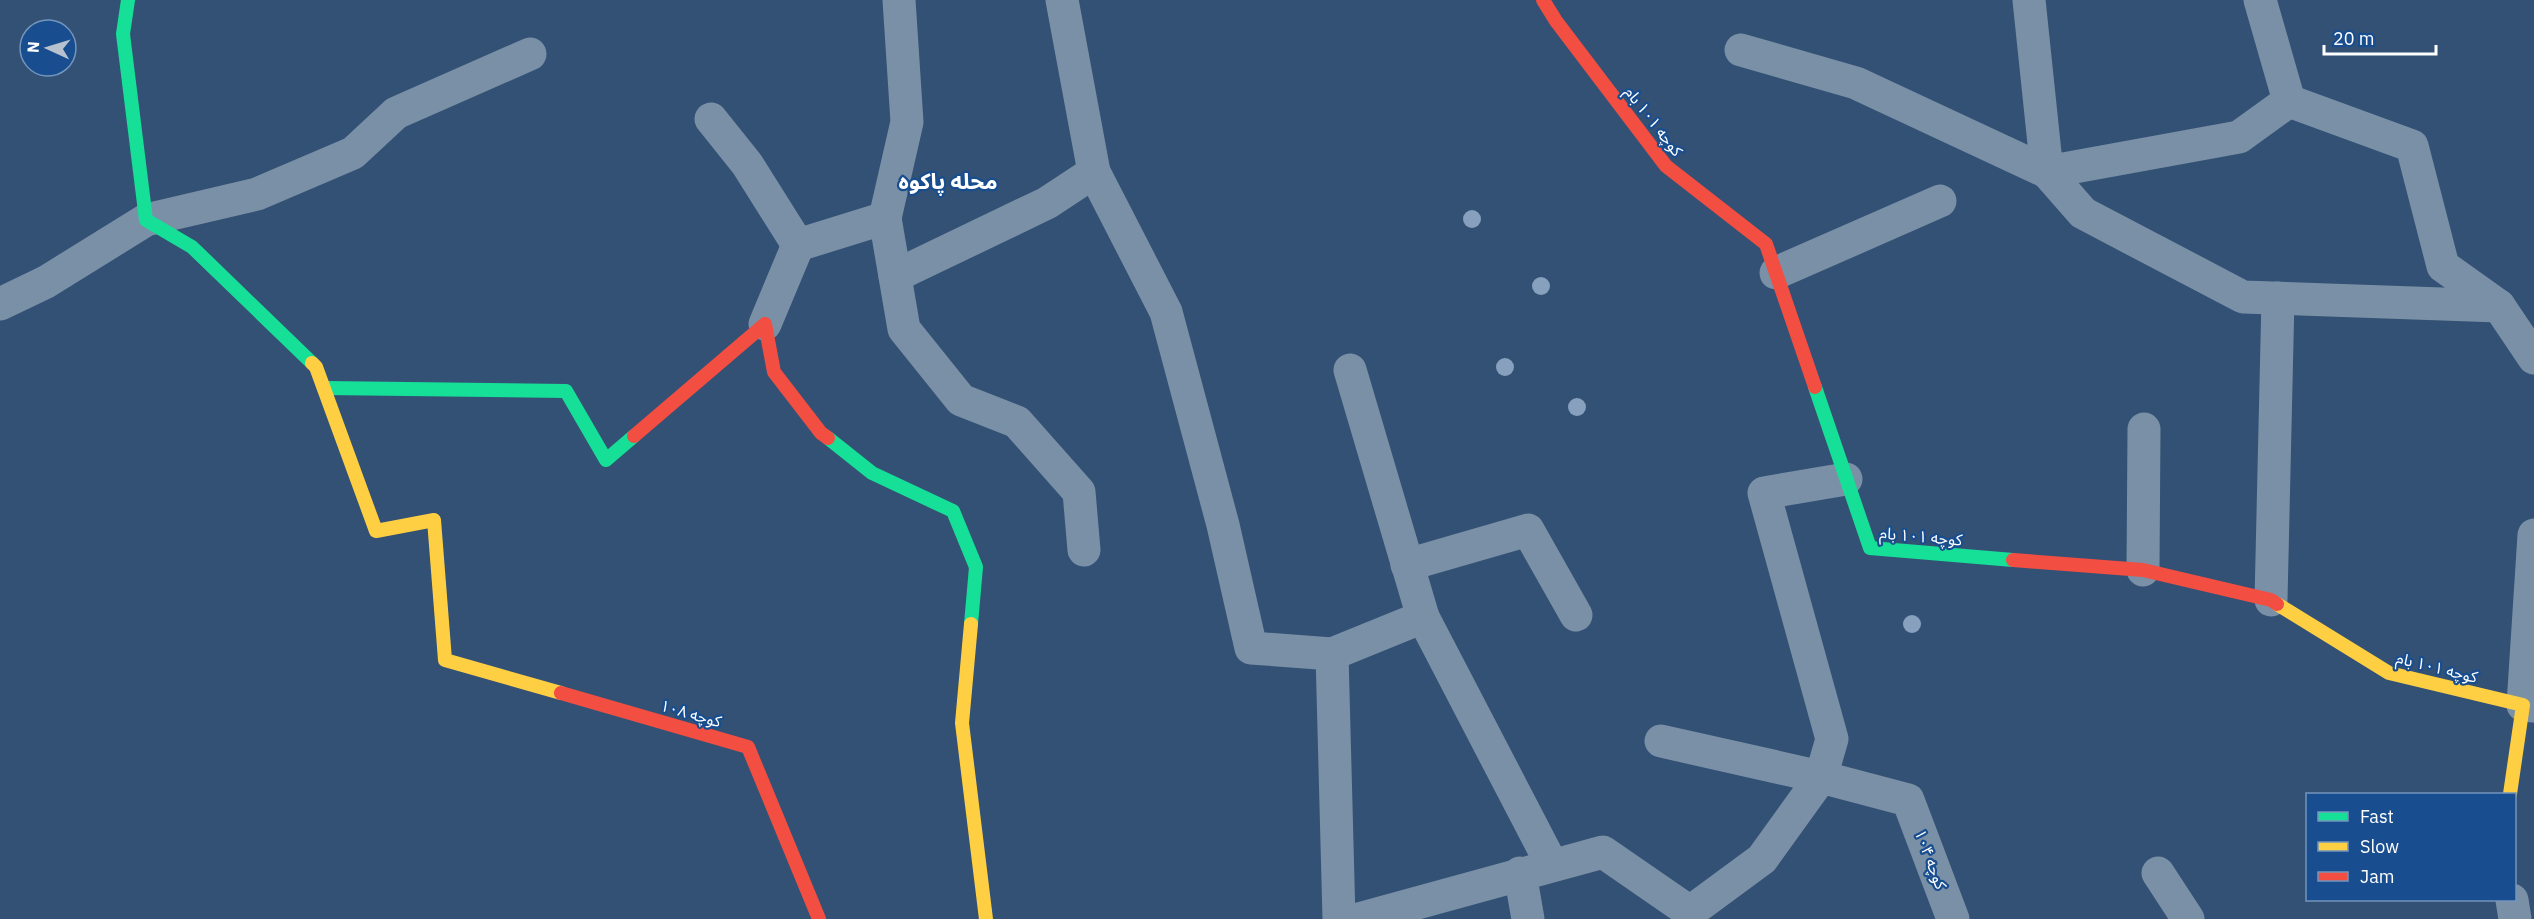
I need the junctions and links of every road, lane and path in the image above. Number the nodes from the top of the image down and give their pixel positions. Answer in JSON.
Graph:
{"nodes":[{"id":1,"x":128,"y":0,"type":"edge"},
{"id":2,"x":899,"y":0,"type":"edge"},
{"id":3,"x":1062,"y":0,"type":"edge"},
{"id":4,"x":1543,"y":0,"type":"edge"},
{"id":5,"x":2029,"y":0,"type":"edge"},
{"id":6,"x":2260,"y":0,"type":"edge"},
{"id":7,"x":1741,"y":50,"type":"dead end"},
{"id":8,"x":530,"y":54,"type":"dead end"},
{"id":9,"x":2289,"y":101,"type":"junction"},
{"id":10,"x":711,"y":119,"type":"dead end"},
{"id":11,"x":1094,"y":172,"type":"junction"},
{"id":12,"x":2047,"y":172,"type":"junction"},
{"id":13,"x":1940,"y":201,"type":"dead end"},
{"id":14,"x":885,"y":218,"type":"junction"},
{"id":15,"x":146,"y":220,"type":"junction"},
{"id":16,"x":798,"y":246,"type":"junction"},
{"id":17,"x":1776,"y":273,"type":"junction"},
{"id":18,"x":896,"y":276,"type":"junction"},
{"id":19,"x":2278,"y":298,"type":"junction"},
{"id":20,"x":0,"y":304,"type":"edge"},
{"id":21,"x":2499,"y":306,"type":"junction"},
{"id":22,"x":765,"y":324,"type":"junction"},
{"id":23,"x":2534,"y":358,"type":"edge"},
{"id":24,"x":1350,"y":370,"type":"dead end"},
{"id":25,"x":324,"y":388,"type":"junction"},
{"id":26,"x":2144,"y":429,"type":"dead end"},
{"id":27,"x":1846,"y":479,"type":"junction"},
{"id":28,"x":2534,"y":535,"type":"edge"},
{"id":29,"x":1084,"y":550,"type":"dead end"},
{"id":30,"x":1407,"y":565,"type":"junction"},
{"id":31,"x":2143,"y":570,"type":"junction"},
{"id":32,"x":2271,"y":600,"type":"junction"},
{"id":33,"x":1576,"y":615,"type":"dead end"},
{"id":34,"x":1422,"y":617,"type":"junction"},
{"id":35,"x":1332,"y":654,"type":"junction"},
{"id":36,"x":2528,"y":705,"type":"edge"},
{"id":37,"x":1661,"y":741,"type":"dead end"},
{"id":38,"x":1821,"y":777,"type":"junction"},
{"id":39,"x":2510,"y":793,"type":"edge"},
{"id":40,"x":1552,"y":865,"type":"junction"},
{"id":41,"x":1520,"y":873,"type":"junction"},
{"id":42,"x":2158,"y":873,"type":"dead end"},
{"id":43,"x":2512,"y":901,"type":"edge"},
{"id":44,"x":819,"y":919,"type":"edge"},
{"id":45,"x":986,"y":919,"type":"edge"},
{"id":46,"x":1339,"y":919,"type":"edge"},
{"id":47,"x":1359,"y":919,"type":"edge"},
{"id":48,"x":1528,"y":919,"type":"edge"},
{"id":49,"x":1953,"y":919,"type":"edge"},
{"id":50,"x":2188,"y":919,"type":"edge"},
{"id":51,"x":2515,"y":919,"type":"edge"}],
"edges":[{"from":1,"to":15,"type":"street"},
{"from":2,"to":14,"type":"street"},
{"from":3,"to":11,"type":"street"},
{"from":4,"to":17,"type":"street","name":"کوچه ۱۰۱ بام"},
{"from":5,"to":12,"type":"street"},
{"from":6,"to":9,"type":"street"},
{"from":7,"to":12,"type":"street"},
{"from":8,"to":15,"type":"street"},
{"from":9,"to":12,"type":"street"},
{"from":9,"to":21,"type":"street"},
{"from":10,"to":16,"type":"street"},
{"from":11,"to":18,"type":"street"},
{"from":11,"to":35,"type":"street"},
{"from":12,"to":19,"type":"street"},
{"from":13,"to":17,"type":"street"},
{"from":14,"to":16,"type":"street"},
{"from":14,"to":18,"type":"street"},
{"from":15,"to":20,"type":"street"},
{"from":15,"to":25,"type":"street"},
{"from":16,"to":22,"type":"street"},
{"from":17,"to":27,"type":"street","name":"کوچه ۱۰۱ بام"},
{"from":18,"to":29,"type":"street"},
{"from":19,"to":21,"type":"street"},
{"from":19,"to":32,"type":"street"},
{"from":21,"to":23,"type":"street"},
{"from":22,"to":25,"type":"street"},
{"from":22,"to":45,"type":"street"},
{"from":24,"to":30,"type":"street"},
{"from":25,"to":44,"type":"street","name":"کوچه ۱۰۸"},
{"from":26,"to":31,"type":"street"},
{"from":27,"to":31,"type":"street","name":"کوچه ۱۰۱ بام"},
{"from":27,"to":38,"type":"street"},
{"from":28,"to":36,"type":"street"},
{"from":30,"to":33,"type":"street"},
{"from":30,"to":34,"type":"street"},
{"from":31,"to":32,"type":"street","name":"کوچه ۱۰۱ بام"},
{"from":32,"to":36,"type":"street","name":"کوچه ۱۰۱ بام"},
{"from":34,"to":35,"type":"street"},
{"from":34,"to":40,"type":"street"},
{"from":35,"to":46,"type":"street"},
{"from":36,"to":39,"type":"street"},
{"from":37,"to":38,"type":"street"},
{"from":38,"to":40,"type":"street"},
{"from":38,"to":49,"type":"street","name":"کوچه ۱۰۴"},
{"from":40,"to":41,"type":"street"},
{"from":41,"to":47,"type":"street"},
{"from":41,"to":48,"type":"street"},
{"from":42,"to":50,"type":"street"},
{"from":43,"to":51,"type":"street"}]}
